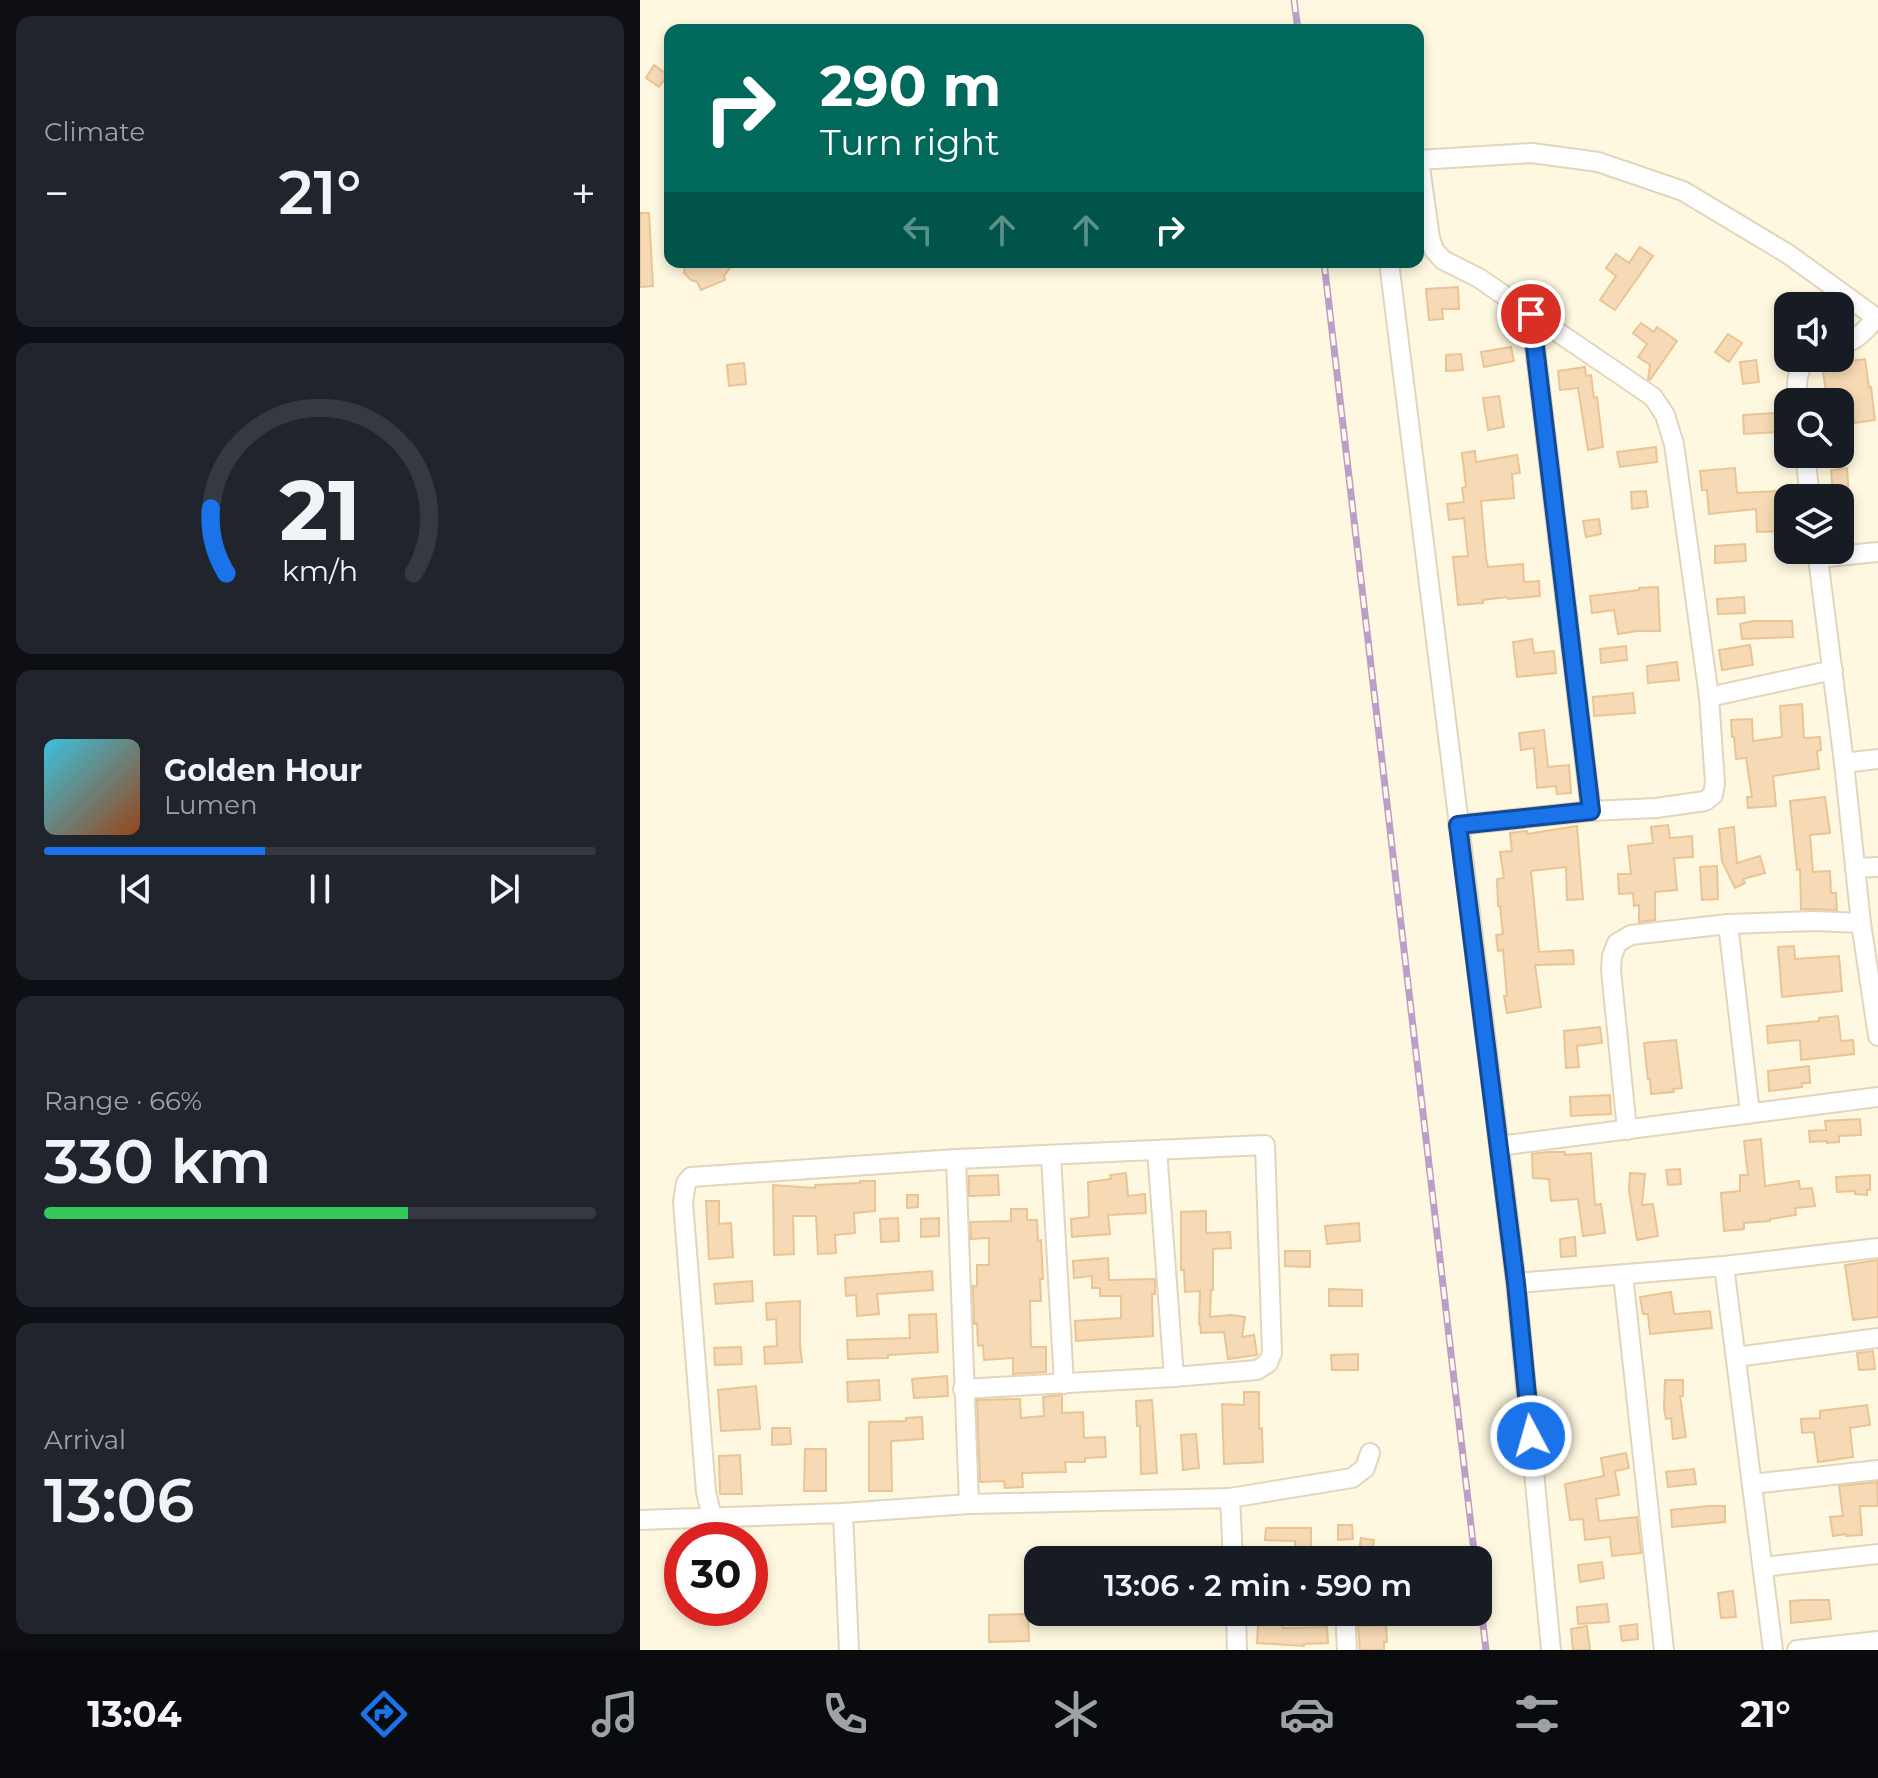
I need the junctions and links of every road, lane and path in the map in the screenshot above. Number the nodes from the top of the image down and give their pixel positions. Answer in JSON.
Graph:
{"nodes":[{"id":1,"x":1424,"y":160,"type":"edge"},
{"id":2,"x":1424,"y":199,"type":"edge"},
{"id":3,"x":1390,"y":268,"type":"edge"},
{"id":4,"x":1531,"y":314,"type":"junction"},
{"id":5,"x":1877,"y":318,"type":"edge"},
{"id":6,"x":1854,"y":341,"type":"edge"},
{"id":7,"x":1878,"y":552,"type":"edge"},
{"id":8,"x":1854,"y":553,"type":"edge"},
{"id":9,"x":1819,"y":564,"type":"edge"},
{"id":10,"x":1833,"y":670,"type":"junction"},
{"id":11,"x":1709,"y":697,"type":"junction"},
{"id":12,"x":1878,"y":759,"type":"edge"},
{"id":13,"x":1844,"y":763,"type":"junction"},
{"id":14,"x":1591,"y":811,"type":"junction"},
{"id":15,"x":1458,"y":825,"type":"junction"},
{"id":16,"x":1878,"y":867,"type":"edge"},
{"id":17,"x":1855,"y":868,"type":"junction"},
{"id":18,"x":1861,"y":923,"type":"junction"},
{"id":19,"x":1728,"y":924,"type":"junction"},
{"id":20,"x":1878,"y":1036,"type":"edge"},
{"id":21,"x":1878,"y":1097,"type":"edge"},
{"id":22,"x":1750,"y":1113,"type":"junction"},
{"id":23,"x":1627,"y":1130,"type":"junction"},
{"id":24,"x":1499,"y":1146,"type":"junction"},
{"id":25,"x":1157,"y":1150,"type":"junction"},
{"id":26,"x":1051,"y":1156,"type":"junction"},
{"id":27,"x":956,"y":1159,"type":"junction"},
{"id":28,"x":1878,"y":1248,"type":"edge"},
{"id":29,"x":1724,"y":1266,"type":"junction"},
{"id":30,"x":1623,"y":1275,"type":"junction"},
{"id":31,"x":1516,"y":1283,"type":"junction"},
{"id":32,"x":1878,"y":1338,"type":"edge"},
{"id":33,"x":1736,"y":1357,"type":"junction"},
{"id":34,"x":1174,"y":1377,"type":"junction"},
{"id":35,"x":1064,"y":1384,"type":"junction"},
{"id":36,"x":963,"y":1389,"type":"junction"},
{"id":37,"x":1370,"y":1453,"type":"dead end"},
{"id":38,"x":1878,"y":1470,"type":"edge"},
{"id":39,"x":1752,"y":1484,"type":"junction"},
{"id":40,"x":1230,"y":1498,"type":"junction"},
{"id":41,"x":969,"y":1504,"type":"junction"},
{"id":42,"x":843,"y":1513,"type":"junction"},
{"id":43,"x":712,"y":1517,"type":"junction"},
{"id":44,"x":640,"y":1520,"type":"edge"},
{"id":45,"x":1232,"y":1546,"type":"edge"},
{"id":46,"x":1878,"y":1554,"type":"edge"},
{"id":47,"x":1763,"y":1567,"type":"junction"},
{"id":48,"x":1236,"y":1626,"type":"edge"},
{"id":49,"x":1346,"y":1626,"type":"edge"},
{"id":50,"x":1878,"y":1641,"type":"edge"},
{"id":51,"x":849,"y":1650,"type":"edge"},
{"id":52,"x":1237,"y":1650,"type":"edge"},
{"id":53,"x":1347,"y":1650,"type":"edge"},
{"id":54,"x":1551,"y":1650,"type":"edge"},
{"id":55,"x":1664,"y":1650,"type":"edge"},
{"id":56,"x":1773,"y":1650,"type":"edge"},
{"id":57,"x":1797,"y":1650,"type":"edge"}],
"edges":[{"from":1,"to":5,"type":"street"},
{"from":2,"to":4,"type":"street"},
{"from":3,"to":15,"type":"street"},
{"from":4,"to":11,"type":"street"},
{"from":4,"to":14,"type":"street"},
{"from":5,"to":6,"type":"street"},
{"from":7,"to":8,"type":"street"},
{"from":9,"to":10,"type":"street"},
{"from":10,"to":11,"type":"street"},
{"from":10,"to":13,"type":"street"},
{"from":11,"to":14,"type":"street"},
{"from":12,"to":13,"type":"street"},
{"from":13,"to":17,"type":"street"},
{"from":14,"to":15,"type":"street"},
{"from":15,"to":24,"type":"street"},
{"from":16,"to":17,"type":"street"},
{"from":17,"to":18,"type":"street"},
{"from":18,"to":19,"type":"street"},
{"from":18,"to":20,"type":"street"},
{"from":19,"to":22,"type":"street"},
{"from":19,"to":23,"type":"street"},
{"from":21,"to":22,"type":"street"},
{"from":22,"to":23,"type":"street"},
{"from":23,"to":24,"type":"street"},
{"from":24,"to":31,"type":"street"},
{"from":25,"to":26,"type":"street"},
{"from":25,"to":34,"type":"street"},
{"from":25,"to":34,"type":"street"},
{"from":26,"to":27,"type":"street"},
{"from":26,"to":35,"type":"street"},
{"from":27,"to":36,"type":"street"},
{"from":27,"to":43,"type":"street"},
{"from":28,"to":29,"type":"street"},
{"from":29,"to":30,"type":"street"},
{"from":29,"to":33,"type":"street"},
{"from":30,"to":31,"type":"street"},
{"from":30,"to":55,"type":"street"},
{"from":31,"to":54,"type":"street"},
{"from":32,"to":33,"type":"street"},
{"from":33,"to":39,"type":"street"},
{"from":34,"to":35,"type":"street"},
{"from":35,"to":36,"type":"street"},
{"from":36,"to":41,"type":"street"},
{"from":37,"to":40,"type":"street"},
{"from":38,"to":39,"type":"street"},
{"from":39,"to":47,"type":"street"},
{"from":40,"to":41,"type":"street"},
{"from":40,"to":45,"type":"street"},
{"from":41,"to":42,"type":"street"},
{"from":42,"to":43,"type":"street"},
{"from":42,"to":51,"type":"street"},
{"from":43,"to":44,"type":"street"},
{"from":46,"to":47,"type":"street"},
{"from":47,"to":56,"type":"street"},
{"from":48,"to":52,"type":"street"},
{"from":49,"to":53,"type":"street"},
{"from":50,"to":57,"type":"street"}]}
